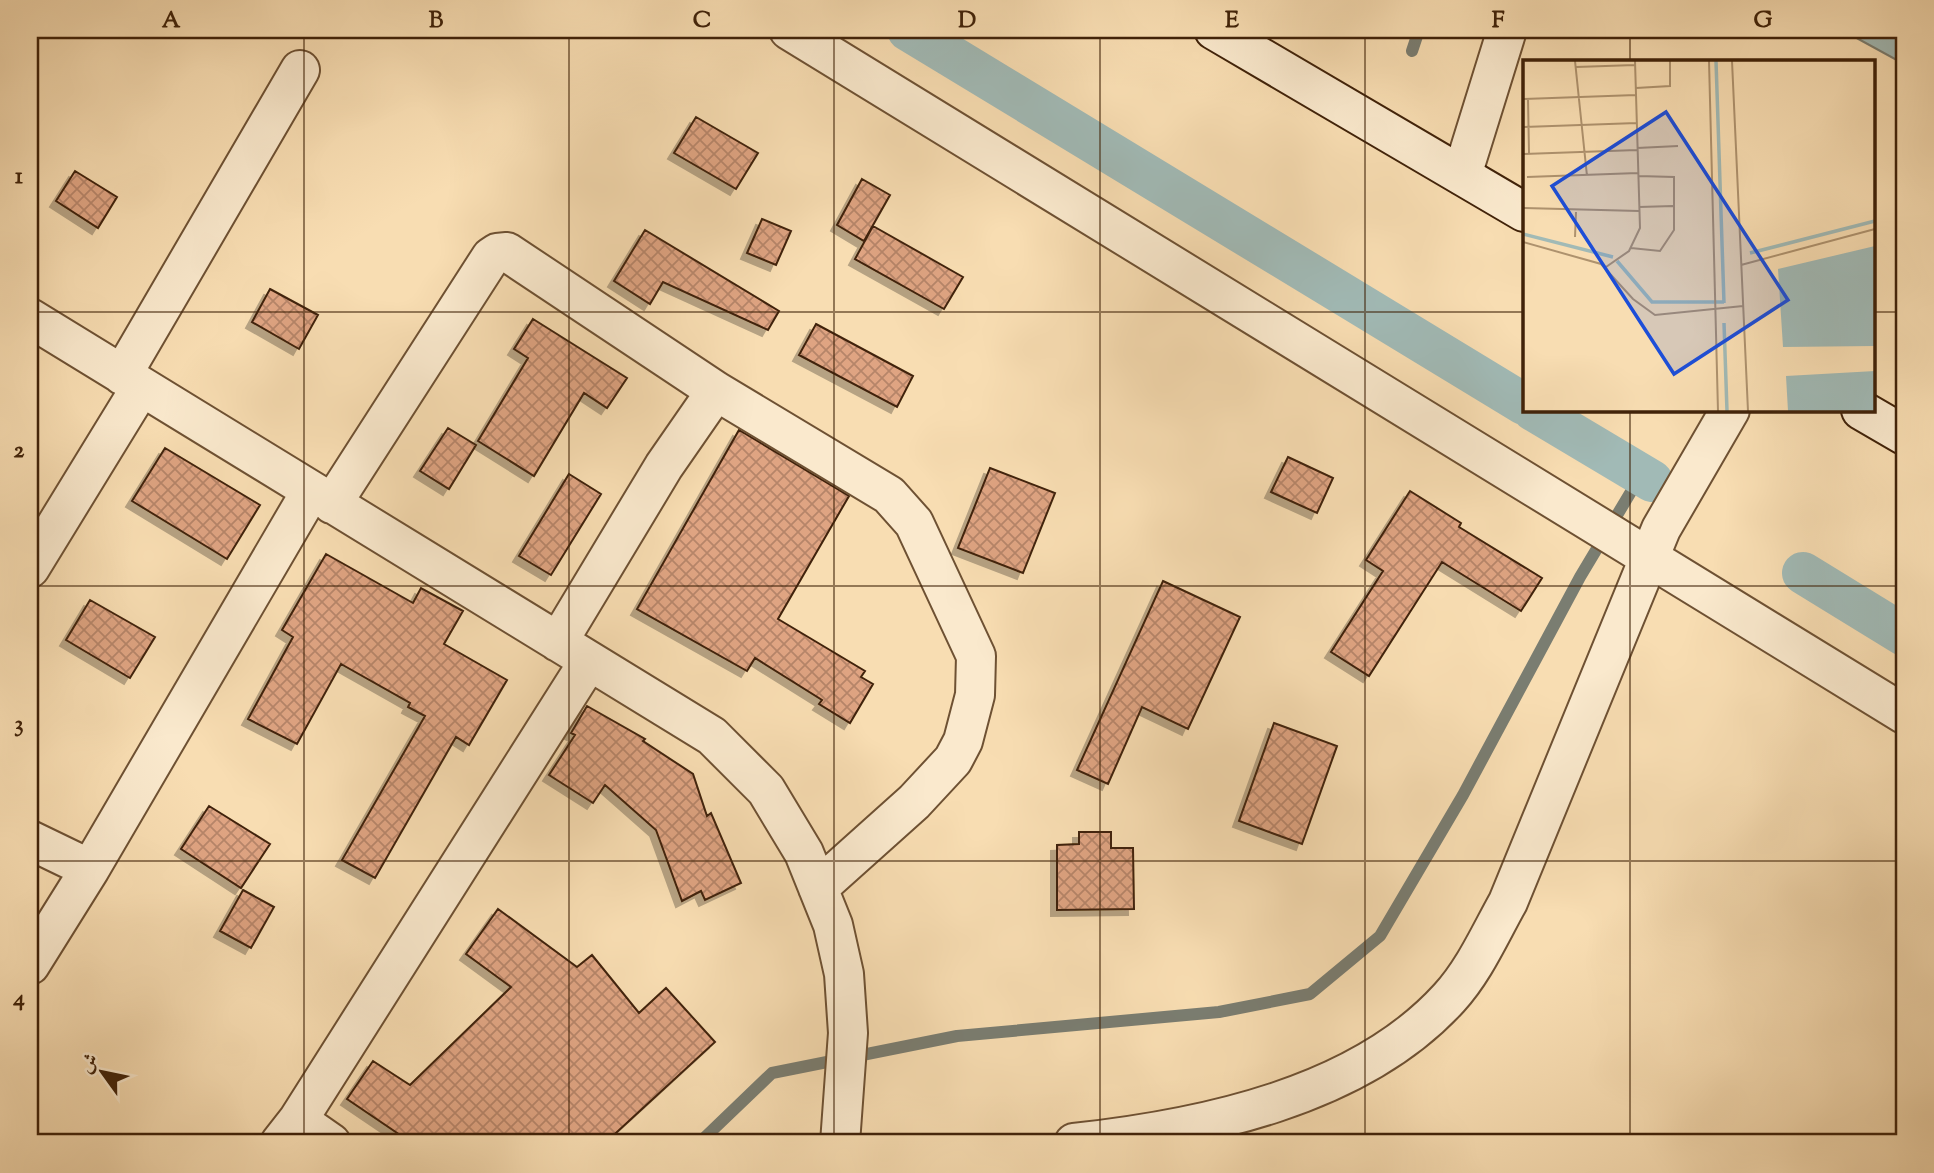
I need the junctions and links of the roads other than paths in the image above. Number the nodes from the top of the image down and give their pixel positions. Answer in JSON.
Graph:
{"nodes":[{"id":1,"x":789,"y":30,"type":"edge"},
{"id":2,"x":1214,"y":30,"type":"edge"},
{"id":3,"x":1507,"y":30,"type":"edge"},
{"id":4,"x":300,"y":70,"type":"dead end"},
{"id":5,"x":1462,"y":175,"type":"junction"},
{"id":6,"x":1523,"y":211,"type":"edge"},
{"id":7,"x":30,"y":318,"type":"edge"},
{"id":8,"x":131,"y":381,"type":"junction"},
{"id":9,"x":716,"y":391,"type":"junction"},
{"id":10,"x":1729,"y":411,"type":"edge"},
{"id":11,"x":1863,"y":411,"type":"edge"},
{"id":12,"x":1904,"y":435,"type":"edge"},
{"id":13,"x":322,"y":497,"type":"junction"},
{"id":14,"x":1649,"y":559,"type":"junction"},
{"id":15,"x":30,"y":568,"type":"edge"},
{"id":16,"x":574,"y":652,"type":"junction"},
{"id":17,"x":1904,"y":714,"type":"edge"},
{"id":18,"x":30,"y":839,"type":"edge"},
{"id":19,"x":90,"y":869,"type":"junction"},
{"id":20,"x":818,"y":888,"type":"junction"},
{"id":21,"x":30,"y":965,"type":"edge"},
{"id":22,"x":289,"y":1131,"type":"edge"},
{"id":23,"x":331,"y":1143,"type":"edge"},
{"id":24,"x":840,"y":1143,"type":"edge"},
{"id":25,"x":1074,"y":1143,"type":"edge"}],
"edges":[{"from":1,"to":14,"type":"street"},
{"from":2,"to":5,"type":"street"},
{"from":3,"to":5,"type":"street"},
{"from":4,"to":8,"type":"street"},
{"from":5,"to":6,"type":"street"},
{"from":7,"to":8,"type":"street"},
{"from":8,"to":13,"type":"street"},
{"from":8,"to":15,"type":"street"},
{"from":9,"to":13,"type":"street"},
{"from":9,"to":16,"type":"street"},
{"from":9,"to":20,"type":"street"},
{"from":10,"to":14,"type":"street"},
{"from":11,"to":12,"type":"street"},
{"from":13,"to":16,"type":"street"},
{"from":13,"to":19,"type":"street"},
{"from":14,"to":17,"type":"street"},
{"from":14,"to":25,"type":"street"},
{"from":16,"to":20,"type":"street"},
{"from":16,"to":22,"type":"street"},
{"from":18,"to":19,"type":"street"},
{"from":19,"to":21,"type":"street"},
{"from":20,"to":24,"type":"street"},
{"from":22,"to":23,"type":"street"}]}
